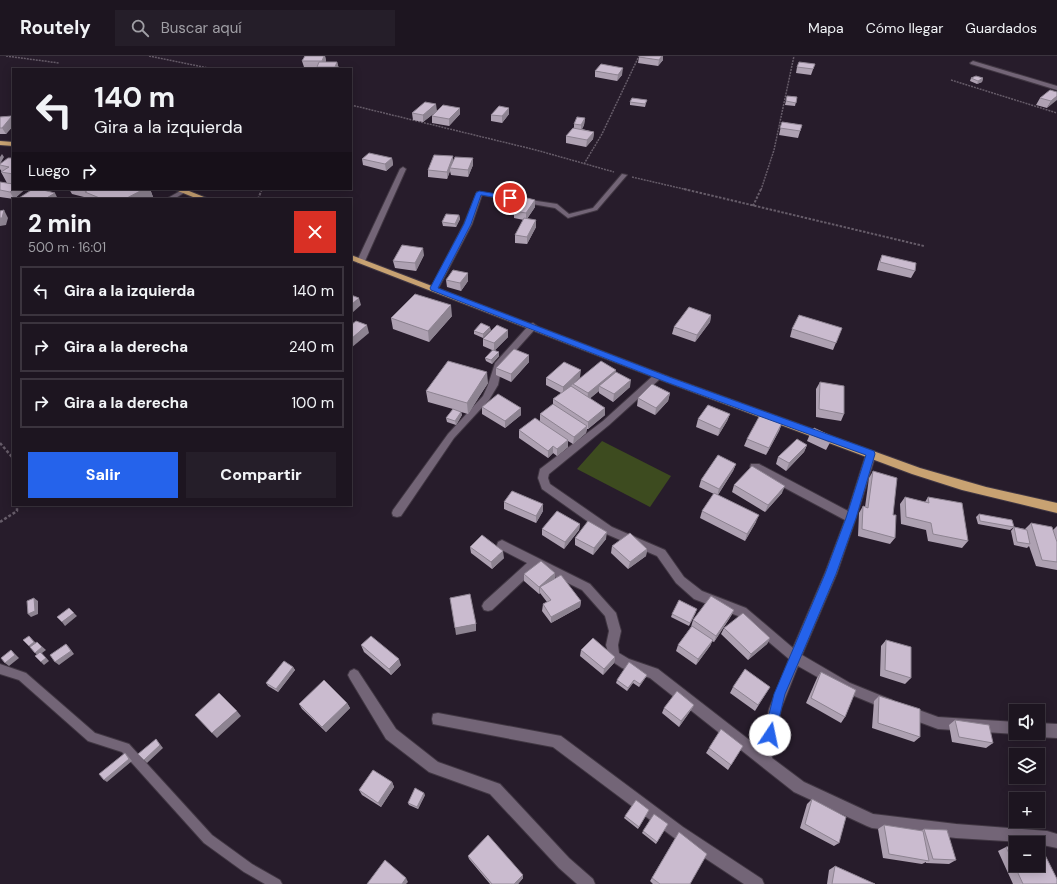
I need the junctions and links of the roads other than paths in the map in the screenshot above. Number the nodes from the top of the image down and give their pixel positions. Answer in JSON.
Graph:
{"nodes":[{"id":1,"x":973,"y":63,"type":"dead end"},
{"id":2,"x":1057,"y":88,"type":"edge"},
{"id":3,"x":0,"y":143,"type":"edge"},
{"id":4,"x":12,"y":144,"type":"edge"},
{"id":5,"x":403,"y":169,"type":"dead end"},
{"id":6,"x":624,"y":175,"type":"road end"},
{"id":7,"x":181,"y":190,"type":"edge"},
{"id":8,"x":170,"y":198,"type":"edge"},
{"id":9,"x":202,"y":198,"type":"edge"},
{"id":10,"x":356,"y":259,"type":"edge"},
{"id":11,"x":434,"y":288,"type":"junction"},
{"id":12,"x":533,"y":326,"type":"junction"},
{"id":13,"x":658,"y":376,"type":"junction"},
{"id":14,"x":871,"y":454,"type":"junction"},
{"id":15,"x":754,"y":467,"type":"edge"},
{"id":16,"x":1057,"y":508,"type":"edge"},
{"id":17,"x":397,"y":512,"type":"dead end"},
{"id":18,"x":851,"y":518,"type":"junction"},
{"id":19,"x":502,"y":545,"type":"dead end"},
{"id":20,"x":535,"y":562,"type":"junction"},
{"id":21,"x":488,"y":606,"type":"dead end"},
{"id":22,"x":796,"y":658,"type":"junction"},
{"id":23,"x":0,"y":669,"type":"edge"},
{"id":24,"x":354,"y":675,"type":"dead end"},
{"id":25,"x":438,"y":719,"type":"dead end"},
{"id":26,"x":1009,"y":728,"type":"edge"},
{"id":27,"x":1045,"y":730,"type":"edge"},
{"id":28,"x":1057,"y":731,"type":"edge"},
{"id":29,"x":765,"y":761,"type":"junction"},
{"id":30,"x":1057,"y":841,"type":"edge"},
{"id":31,"x":276,"y":884,"type":"edge"},
{"id":32,"x":588,"y":884,"type":"edge"},
{"id":33,"x":757,"y":884,"type":"edge"}],
"edges":[{"from":1,"to":2,"type":"street"},
{"from":3,"to":4,"type":"highway"},
{"from":5,"to":10,"type":"street"},
{"from":6,"to":11,"type":"street"},
{"from":7,"to":8,"type":"street"},
{"from":7,"to":9,"type":"highway"},
{"from":10,"to":11,"type":"highway"},
{"from":11,"to":12,"type":"highway"},
{"from":12,"to":13,"type":"highway"},
{"from":12,"to":17,"type":"street"},
{"from":13,"to":14,"type":"highway"},
{"from":13,"to":22,"type":"street"},
{"from":14,"to":16,"type":"highway"},
{"from":14,"to":18,"type":"street"},
{"from":15,"to":18,"type":"street"},
{"from":18,"to":22,"type":"street"},
{"from":19,"to":20,"type":"street"},
{"from":20,"to":21,"type":"street"},
{"from":20,"to":29,"type":"street"},
{"from":22,"to":26,"type":"street"},
{"from":22,"to":29,"type":"street"},
{"from":23,"to":31,"type":"lane"},
{"from":24,"to":32,"type":"street"},
{"from":25,"to":33,"type":"street"},
{"from":27,"to":28,"type":"street"},
{"from":29,"to":30,"type":"street"}]}
